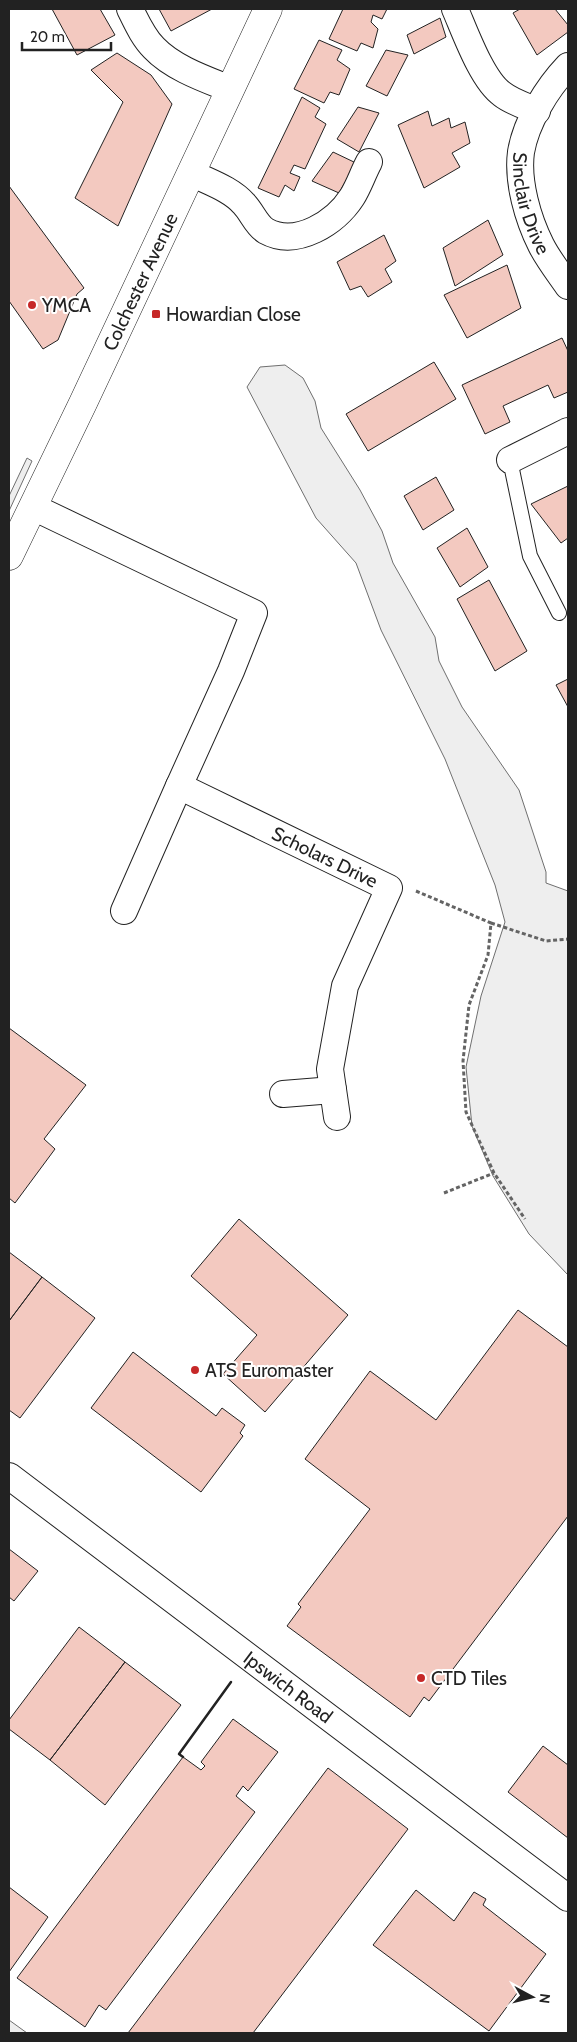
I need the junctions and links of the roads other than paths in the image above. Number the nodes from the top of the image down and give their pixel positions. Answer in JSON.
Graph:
{"nodes":[{"id":1,"x":130,"y":9,"type":"edge"},
{"id":2,"x":268,"y":9,"type":"edge"},
{"id":3,"x":455,"y":9,"type":"edge"},
{"id":4,"x":568,"y":66,"type":"edge"},
{"id":5,"x":230,"y":89,"type":"junction"},
{"id":6,"x":537,"y":111,"type":"junction"},
{"id":7,"x":369,"y":162,"type":"dead end"},
{"id":8,"x":191,"y":174,"type":"junction"},
{"id":9,"x":568,"y":286,"type":"edge"},
{"id":10,"x":568,"y":430,"type":"edge"},
{"id":11,"x":510,"y":460,"type":"joint"},
{"id":12,"x":33,"y":508,"type":"junction"},
{"id":13,"x":9,"y":560,"type":"edge"},
{"id":14,"x":559,"y":614,"type":"dead end"},
{"id":15,"x":179,"y":786,"type":"junction"},
{"id":16,"x":124,"y":911,"type":"dead end"},
{"id":17,"x":333,"y":1090,"type":"junction"},
{"id":18,"x":283,"y":1094,"type":"dead end"},
{"id":19,"x":337,"y":1117,"type":"dead end"},
{"id":20,"x":9,"y":1476,"type":"edge"},
{"id":21,"x":568,"y":1898,"type":"edge"}],
"edges":[{"from":1,"to":5,"type":"street"},
{"from":2,"to":5,"type":"street","name":"Colchester Avenue"},
{"from":3,"to":6,"type":"street"},
{"from":4,"to":6,"type":"street","name":"Sinclair Drive"},
{"from":5,"to":8,"type":"street","name":"Colchester Avenue"},
{"from":6,"to":9,"type":"street","name":"Sinclair Drive"},
{"from":7,"to":8,"type":"street"},
{"from":8,"to":12,"type":"street","name":"Colchester Avenue"},
{"from":10,"to":11,"type":"street"},
{"from":11,"to":14,"type":"lane"},
{"from":12,"to":13,"type":"street","name":"Colchester Avenue"},
{"from":12,"to":15,"type":"street"},
{"from":15,"to":16,"type":"street"},
{"from":15,"to":17,"type":"street","name":"Scholars Drive"},
{"from":17,"to":18,"type":"street"},
{"from":17,"to":19,"type":"street","name":"Scholars Drive"},
{"from":20,"to":21,"type":"street","name":"Ipswich Road"}]}
